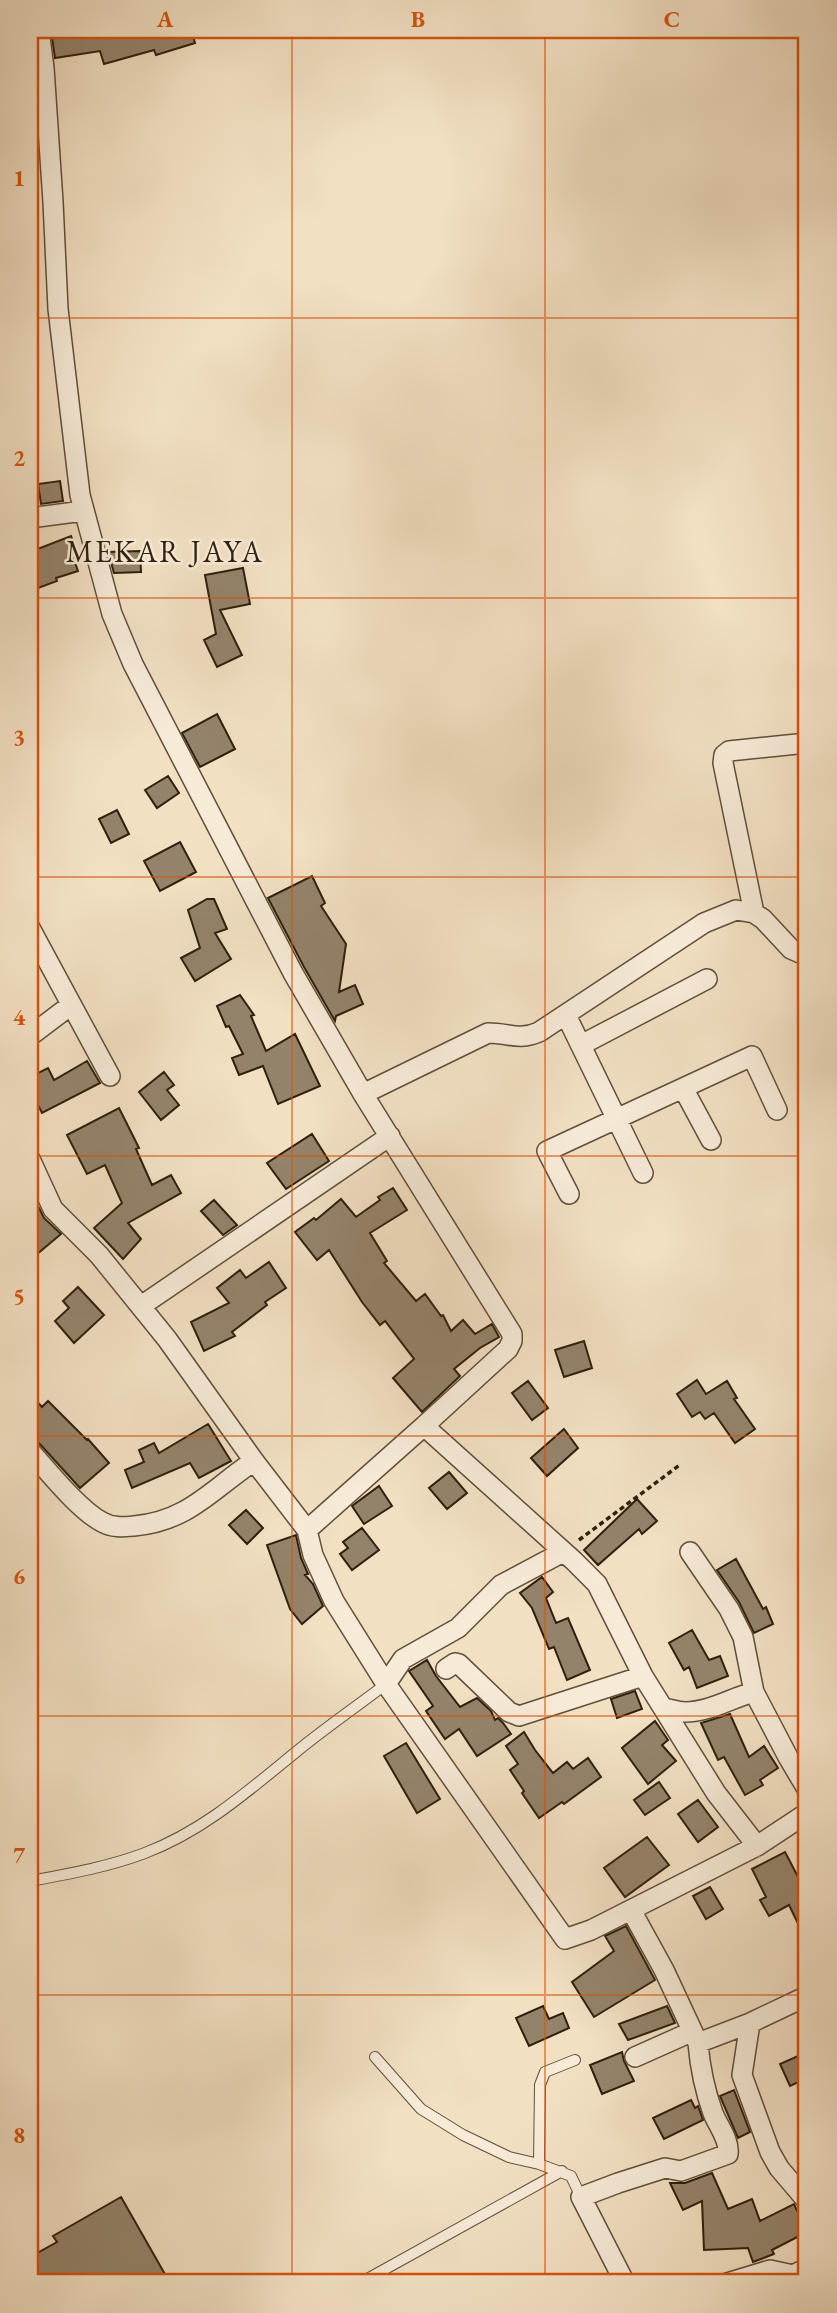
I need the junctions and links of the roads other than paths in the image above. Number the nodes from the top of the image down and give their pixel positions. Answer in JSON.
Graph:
{"nodes":[{"id":1,"x":39,"y":30,"type":"edge"},
{"id":2,"x":38,"y":102,"type":"edge"},
{"id":3,"x":83,"y":511,"type":"junction"},
{"id":4,"x":30,"y":517,"type":"edge"},
{"id":5,"x":807,"y":743,"type":"edge"},
{"id":6,"x":754,"y":913,"type":"junction"},
{"id":7,"x":30,"y":928,"type":"edge"},
{"id":8,"x":807,"y":956,"type":"edge"},
{"id":9,"x":707,"y":979,"type":"dead end"},
{"id":10,"x":72,"y":1005,"type":"junction"},
{"id":11,"x":566,"y":1015,"type":"junction"},
{"id":12,"x":30,"y":1036,"type":"edge"},
{"id":13,"x":580,"y":1045,"type":"junction"},
{"id":14,"x":110,"y":1076,"type":"dead end"},
{"id":15,"x":683,"y":1088,"type":"junction"},
{"id":16,"x":363,"y":1094,"type":"junction"},
{"id":17,"x":777,"y":1110,"type":"dead end"},
{"id":18,"x":617,"y":1119,"type":"junction"},
{"id":19,"x":390,"y":1136,"type":"junction"},
{"id":20,"x":711,"y":1140,"type":"dead end"},
{"id":21,"x":30,"y":1159,"type":"edge"},
{"id":22,"x":643,"y":1173,"type":"dead end"},
{"id":23,"x":569,"y":1194,"type":"dead end"},
{"id":24,"x":141,"y":1306,"type":"junction"},
{"id":25,"x":424,"y":1426,"type":"junction"},
{"id":26,"x":30,"y":1451,"type":"edge"},
{"id":27,"x":254,"y":1461,"type":"junction"},
{"id":28,"x":307,"y":1530,"type":"junction"},
{"id":29,"x":563,"y":1552,"type":"junction"},
{"id":30,"x":690,"y":1552,"type":"dead end"},
{"id":31,"x":446,"y":1669,"type":"dead end"},
{"id":32,"x":643,"y":1676,"type":"junction"},
{"id":33,"x":386,"y":1684,"type":"junction"},
{"id":34,"x":754,"y":1692,"type":"junction"},
{"id":35,"x":663,"y":1707,"type":"junction"},
{"id":36,"x":807,"y":1788,"type":"edge"},
{"id":37,"x":807,"y":1813,"type":"edge"},
{"id":38,"x":757,"y":1846,"type":"junction"},
{"id":39,"x":30,"y":1881,"type":"edge"},
{"id":40,"x":631,"y":1910,"type":"junction"},
{"id":41,"x":807,"y":1996,"type":"edge"},
{"id":42,"x":750,"y":2023,"type":"junction"},
{"id":43,"x":694,"y":2038,"type":"junction"},
{"id":44,"x":375,"y":2057,"type":"dead end"},
{"id":45,"x":635,"y":2057,"type":"dead end"},
{"id":46,"x":575,"y":2060,"type":"dead end"},
{"id":47,"x":539,"y":2164,"type":"junction"},
{"id":48,"x":562,"y":2171,"type":"junction"},
{"id":49,"x":581,"y":2197,"type":"junction"},
{"id":50,"x":807,"y":2201,"type":"edge"},
{"id":51,"x":807,"y":2268,"type":"edge"},
{"id":52,"x":360,"y":2283,"type":"edge"},
{"id":53,"x":625,"y":2283,"type":"edge"},
{"id":54,"x":727,"y":2283,"type":"edge"}],
"edges":[{"from":1,"to":2,"type":"street"},
{"from":2,"to":3,"type":"street"},
{"from":3,"to":4,"type":"street"},
{"from":3,"to":16,"type":"street"},
{"from":5,"to":6,"type":"street"},
{"from":6,"to":8,"type":"street"},
{"from":6,"to":11,"type":"street"},
{"from":7,"to":10,"type":"street"},
{"from":9,"to":13,"type":"street"},
{"from":10,"to":12,"type":"street"},
{"from":10,"to":14,"type":"street"},
{"from":11,"to":13,"type":"street"},
{"from":11,"to":16,"type":"street"},
{"from":13,"to":18,"type":"street"},
{"from":15,"to":17,"type":"street"},
{"from":15,"to":18,"type":"street"},
{"from":15,"to":20,"type":"street"},
{"from":16,"to":19,"type":"street"},
{"from":18,"to":22,"type":"street"},
{"from":18,"to":23,"type":"street"},
{"from":19,"to":24,"type":"street"},
{"from":19,"to":25,"type":"street"},
{"from":21,"to":24,"type":"street"},
{"from":24,"to":27,"type":"street"},
{"from":25,"to":28,"type":"street"},
{"from":25,"to":29,"type":"street"},
{"from":26,"to":27,"type":"street"},
{"from":27,"to":28,"type":"street"},
{"from":28,"to":33,"type":"street"},
{"from":29,"to":32,"type":"street"},
{"from":29,"to":33,"type":"street"},
{"from":30,"to":34,"type":"street"},
{"from":31,"to":32,"type":"street"},
{"from":32,"to":35,"type":"street"},
{"from":33,"to":39,"type":"lane"},
{"from":33,"to":40,"type":"street"},
{"from":34,"to":35,"type":"street"},
{"from":34,"to":36,"type":"street"},
{"from":35,"to":38,"type":"street"},
{"from":37,"to":38,"type":"street"},
{"from":38,"to":40,"type":"street"},
{"from":40,"to":43,"type":"street"},
{"from":41,"to":42,"type":"street"},
{"from":42,"to":43,"type":"street"},
{"from":42,"to":50,"type":"street"},
{"from":43,"to":45,"type":"street"},
{"from":43,"to":49,"type":"street"},
{"from":44,"to":47,"type":"lane"},
{"from":46,"to":47,"type":"lane"},
{"from":47,"to":48,"type":"lane"},
{"from":48,"to":49,"type":"lane"},
{"from":48,"to":52,"type":"lane"},
{"from":49,"to":53,"type":"street"},
{"from":51,"to":54,"type":"street"}]}
